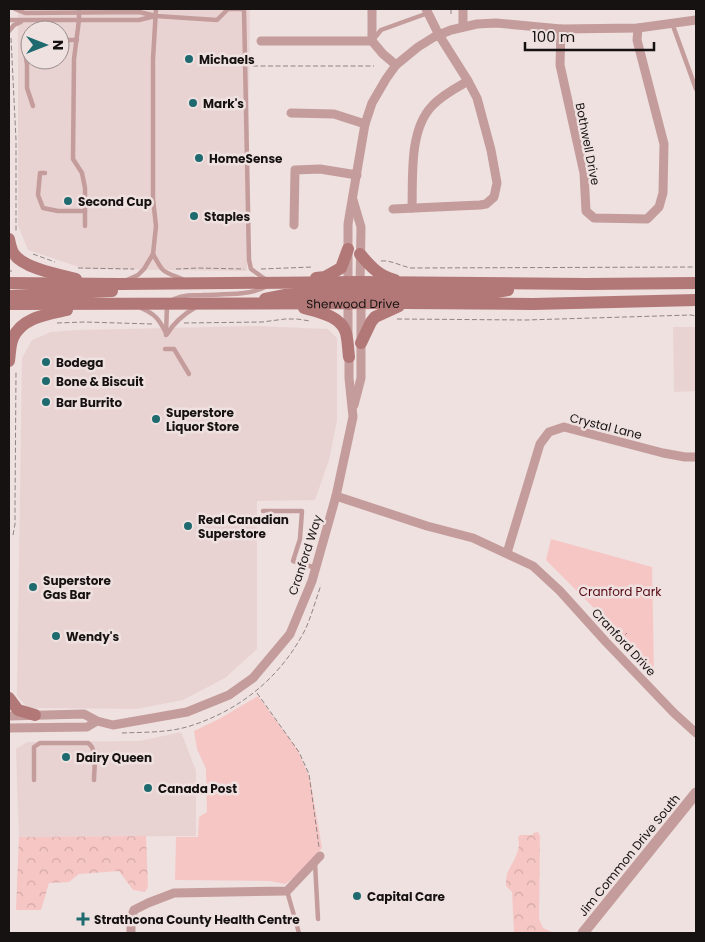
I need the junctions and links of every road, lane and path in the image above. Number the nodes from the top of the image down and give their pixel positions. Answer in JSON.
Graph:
{"nodes":[{"id":1,"x":15,"y":9,"type":"edge"},
{"id":2,"x":156,"y":9,"type":"edge"},
{"id":3,"x":244,"y":9,"type":"edge"},
{"id":4,"x":372,"y":9,"type":"edge"},
{"id":5,"x":451,"y":9,"type":"edge"},
{"id":6,"x":463,"y":9,"type":"edge"},
{"id":7,"x":79,"y":10,"type":"edge"},
{"id":8,"x":427,"y":11,"type":"edge"},
{"id":9,"x":451,"y":14,"type":"dead end"},
{"id":10,"x":156,"y":16,"type":"junction"},
{"id":11,"x":70,"y":20,"type":"edge"},
{"id":12,"x":79,"y":20,"type":"junction"},
{"id":13,"x":696,"y":20,"type":"edge"},
{"id":14,"x":20,"y":23,"type":"edge"},
{"id":15,"x":672,"y":23,"type":"junction"},
{"id":16,"x":463,"y":26,"type":"junction"},
{"id":17,"x":638,"y":28,"type":"junction"},
{"id":18,"x":561,"y":29,"type":"junction"},
{"id":19,"x":10,"y":32,"type":"edge"},
{"id":20,"x":439,"y":34,"type":"junction"},
{"id":21,"x":70,"y":40,"type":"edge"},
{"id":22,"x":76,"y":40,"type":"junction"},
{"id":23,"x":261,"y":41,"type":"dead end"},
{"id":24,"x":372,"y":41,"type":"junction"},
{"id":25,"x":396,"y":65,"type":"junction"},
{"id":26,"x":245,"y":66,"type":"junction"},
{"id":27,"x":374,"y":66,"type":"dead end"},
{"id":28,"x":27,"y":70,"type":"edge"},
{"id":29,"x":468,"y":81,"type":"junction"},
{"id":30,"x":696,"y":89,"type":"edge"},
{"id":31,"x":33,"y":106,"type":"dead end"},
{"id":32,"x":291,"y":113,"type":"dead end"},
{"id":33,"x":366,"y":124,"type":"junction"},
{"id":34,"x":45,"y":173,"type":"dead end"},
{"id":35,"x":357,"y":175,"type":"junction"},
{"id":36,"x":352,"y":198,"type":"junction"},
{"id":37,"x":412,"y":208,"type":"junction"},
{"id":38,"x":393,"y":209,"type":"dead end"},
{"id":39,"x":85,"y":211,"type":"junction"},
{"id":40,"x":294,"y":225,"type":"dead end"},
{"id":41,"x":85,"y":226,"type":"dead end"},
{"id":42,"x":13,"y":237,"type":"edge"},
{"id":43,"x":348,"y":249,"type":"junction"},
{"id":44,"x":32,"y":254,"type":"dead end"},
{"id":45,"x":153,"y":254,"type":"junction"},
{"id":46,"x":360,"y":254,"type":"junction"},
{"id":47,"x":378,"y":262,"type":"dead end"},
{"id":48,"x":59,"y":264,"type":"dead end"},
{"id":49,"x":320,"y":267,"type":"dead end"},
{"id":50,"x":696,"y":267,"type":"edge"},
{"id":51,"x":75,"y":268,"type":"dead end"},
{"id":52,"x":140,"y":269,"type":"dead end"},
{"id":53,"x":176,"y":269,"type":"dead end"},
{"id":54,"x":244,"y":269,"type":"dead end"},
{"id":55,"x":257,"y":269,"type":"dead end"},
{"id":56,"x":9,"y":271,"type":"edge"},
{"id":57,"x":10,"y":277,"type":"edge"},
{"id":58,"x":190,"y":283,"type":"junction"},
{"id":59,"x":273,"y":283,"type":"junction"},
{"id":60,"x":305,"y":283,"type":"junction"},
{"id":61,"x":696,"y":283,"type":"edge"},
{"id":62,"x":95,"y":284,"type":"junction"},
{"id":63,"x":120,"y":284,"type":"junction"},
{"id":64,"x":154,"y":284,"type":"junction"},
{"id":65,"x":428,"y":284,"type":"junction"},
{"id":66,"x":544,"y":284,"type":"junction"},
{"id":67,"x":354,"y":293,"type":"junction"},
{"id":68,"x":9,"y":296,"type":"edge"},
{"id":69,"x":696,"y":300,"type":"edge"},
{"id":70,"x":406,"y":303,"type":"junction"},
{"id":71,"x":9,"y":304,"type":"edge"},
{"id":72,"x":93,"y":304,"type":"junction"},
{"id":73,"x":131,"y":304,"type":"junction"},
{"id":74,"x":167,"y":304,"type":"junction"},
{"id":75,"x":202,"y":304,"type":"junction"},
{"id":76,"x":247,"y":304,"type":"junction"},
{"id":77,"x":292,"y":304,"type":"junction"},
{"id":78,"x":696,"y":316,"type":"edge"},
{"id":79,"x":395,"y":319,"type":"dead end"},
{"id":80,"x":166,"y":335,"type":"junction"},
{"id":81,"x":361,"y":342,"type":"junction"},
{"id":82,"x":165,"y":349,"type":"dead end"},
{"id":83,"x":349,"y":357,"type":"junction"},
{"id":84,"x":12,"y":363,"type":"edge"},
{"id":85,"x":189,"y":374,"type":"dead end"},
{"id":86,"x":353,"y":410,"type":"junction"},
{"id":87,"x":696,"y":457,"type":"edge"},
{"id":88,"x":336,"y":496,"type":"junction"},
{"id":89,"x":263,"y":512,"type":"dead end"},
{"id":90,"x":13,"y":534,"type":"dead end"},
{"id":91,"x":507,"y":553,"type":"junction"},
{"id":92,"x":316,"y":568,"type":"junction"},
{"id":93,"x":627,"y":633,"type":"dead end"},
{"id":94,"x":620,"y":640,"type":"dead end"},
{"id":95,"x":256,"y":691,"type":"dead end"},
{"id":96,"x":9,"y":698,"type":"edge"},
{"id":97,"x":35,"y":715,"type":"junction"},
{"id":98,"x":9,"y":716,"type":"edge"},
{"id":99,"x":97,"y":721,"type":"junction"},
{"id":100,"x":9,"y":728,"type":"edge"},
{"id":101,"x":696,"y":733,"type":"edge"},
{"id":102,"x":34,"y":780,"type":"dead end"},
{"id":103,"x":94,"y":780,"type":"dead end"},
{"id":104,"x":696,"y":794,"type":"edge"},
{"id":105,"x":318,"y":859,"type":"junction"},
{"id":106,"x":287,"y":891,"type":"junction"},
{"id":107,"x":318,"y":919,"type":"dead end"},
{"id":108,"x":131,"y":933,"type":"edge"},
{"id":109,"x":299,"y":933,"type":"edge"},
{"id":110,"x":583,"y":933,"type":"edge"}],
"edges":[{"from":1,"to":7,"type":"lane"},
{"from":2,"to":10,"type":"lane"},
{"from":3,"to":10,"type":"lane"},
{"from":3,"to":26,"type":"lane"},
{"from":4,"to":24,"type":"street"},
{"from":5,"to":9,"type":"path"},
{"from":6,"to":16,"type":"street"},
{"from":7,"to":10,"type":"lane"},
{"from":7,"to":12,"type":"lane"},
{"from":8,"to":20,"type":"street"},
{"from":8,"to":24,"type":"lane"},
{"from":10,"to":12,"type":"lane"},
{"from":10,"to":45,"type":"lane"},
{"from":11,"to":12,"type":"lane"},
{"from":12,"to":22,"type":"lane"},
{"from":13,"to":15,"type":"street"},
{"from":14,"to":19,"type":"lane"},
{"from":15,"to":17,"type":"street"},
{"from":15,"to":30,"type":"lane"},
{"from":16,"to":18,"type":"street"},
{"from":16,"to":20,"type":"street"},
{"from":17,"to":18,"type":"street"},
{"from":17,"to":18,"type":"street","name":"Bothwell Drive"},
{"from":19,"to":42,"type":"path"},
{"from":20,"to":25,"type":"street"},
{"from":20,"to":29,"type":"street"},
{"from":21,"to":22,"type":"lane"},
{"from":22,"to":39,"type":"lane"},
{"from":23,"to":24,"type":"street"},
{"from":24,"to":25,"type":"street"},
{"from":25,"to":33,"type":"street"},
{"from":26,"to":27,"type":"path"},
{"from":26,"to":59,"type":"lane"},
{"from":28,"to":31,"type":"lane"},
{"from":29,"to":37,"type":"street"},
{"from":29,"to":37,"type":"street"},
{"from":32,"to":33,"type":"street"},
{"from":33,"to":35,"type":"street"},
{"from":34,"to":39,"type":"lane"},
{"from":35,"to":36,"type":"street"},
{"from":35,"to":40,"type":"street"},
{"from":36,"to":43,"type":"street"},
{"from":36,"to":46,"type":"street"},
{"from":37,"to":38,"type":"street"},
{"from":39,"to":41,"type":"lane"},
{"from":42,"to":62,"type":"main road"},
{"from":43,"to":60,"type":"main road"},
{"from":43,"to":67,"type":"street"},
{"from":44,"to":48,"type":"path"},
{"from":45,"to":58,"type":"lane"},
{"from":45,"to":63,"type":"lane"},
{"from":46,"to":65,"type":"main road"},
{"from":46,"to":67,"type":"street"},
{"from":47,"to":50,"type":"path"},
{"from":49,"to":55,"type":"path"},
{"from":51,"to":52,"type":"path"},
{"from":53,"to":54,"type":"path"},
{"from":56,"to":57,"type":"path"},
{"from":57,"to":62,"type":"main road","name":"Sherwood Drive"},
{"from":58,"to":59,"type":"main road","name":"Sherwood Drive"},
{"from":58,"to":64,"type":"main road","name":"Sherwood Drive"},
{"from":59,"to":60,"type":"main road","name":"Sherwood Drive"},
{"from":59,"to":74,"type":"lane"},
{"from":60,"to":67,"type":"main road","name":"Sherwood Drive"},
{"from":61,"to":66,"type":"main road","name":"Sherwood Drive"},
{"from":62,"to":63,"type":"main road","name":"Sherwood Drive"},
{"from":63,"to":64,"type":"main road","name":"Sherwood Drive"},
{"from":64,"to":68,"type":"main road"},
{"from":65,"to":66,"type":"main road","name":"Sherwood Drive"},
{"from":65,"to":67,"type":"main road","name":"Sherwood Drive"},
{"from":66,"to":67,"type":"main road"},
{"from":67,"to":70,"type":"main road","name":"Sherwood Drive"},
{"from":67,"to":76,"type":"main road"},
{"from":67,"to":77,"type":"main road","name":"Sherwood Drive"},
{"from":67,"to":81,"type":"street","name":"Cranford Way"},
{"from":67,"to":83,"type":"street","name":"Cranford Way"},
{"from":69,"to":70,"type":"main road","name":"Sherwood Drive"},
{"from":70,"to":81,"type":"main road"},
{"from":71,"to":72,"type":"main road","name":"Sherwood Drive"},
{"from":72,"to":73,"type":"main road","name":"Sherwood Drive"},
{"from":72,"to":84,"type":"main road"},
{"from":73,"to":74,"type":"main road","name":"Sherwood Drive"},
{"from":73,"to":80,"type":"lane"},
{"from":74,"to":75,"type":"main road","name":"Sherwood Drive"},
{"from":74,"to":80,"type":"lane"},
{"from":75,"to":76,"type":"main road","name":"Sherwood Drive"},
{"from":75,"to":80,"type":"lane"},
{"from":76,"to":77,"type":"main road","name":"Sherwood Drive"},
{"from":77,"to":83,"type":"main road"},
{"from":78,"to":79,"type":"path"},
{"from":81,"to":86,"type":"street","name":"Cranford Way"},
{"from":82,"to":85,"type":"lane"},
{"from":83,"to":86,"type":"street","name":"Cranford Way"},
{"from":84,"to":90,"type":"path"},
{"from":86,"to":88,"type":"street","name":"Cranford Way"},
{"from":87,"to":91,"type":"street","name":"Crystal Lane"},
{"from":88,"to":91,"type":"street","name":"Cranford Drive"},
{"from":88,"to":92,"type":"street","name":"Cranford Way"},
{"from":89,"to":92,"type":"lane"},
{"from":91,"to":101,"type":"street","name":"Cranford Drive"},
{"from":92,"to":99,"type":"street","name":"Cranford Way"},
{"from":93,"to":94,"type":"path"},
{"from":95,"to":105,"type":"path"},
{"from":96,"to":97,"type":"main road"},
{"from":97,"to":98,"type":"street","name":"Cranford Way"},
{"from":97,"to":99,"type":"street","name":"Cranford Way"},
{"from":99,"to":100,"type":"street","name":"Cranford Way"},
{"from":102,"to":103,"type":"lane"},
{"from":104,"to":110,"type":"street","name":"Jim Common Drive South"},
{"from":105,"to":106,"type":"street"},
{"from":105,"to":107,"type":"lane"},
{"from":106,"to":108,"type":"street"},
{"from":106,"to":109,"type":"lane"}]}
